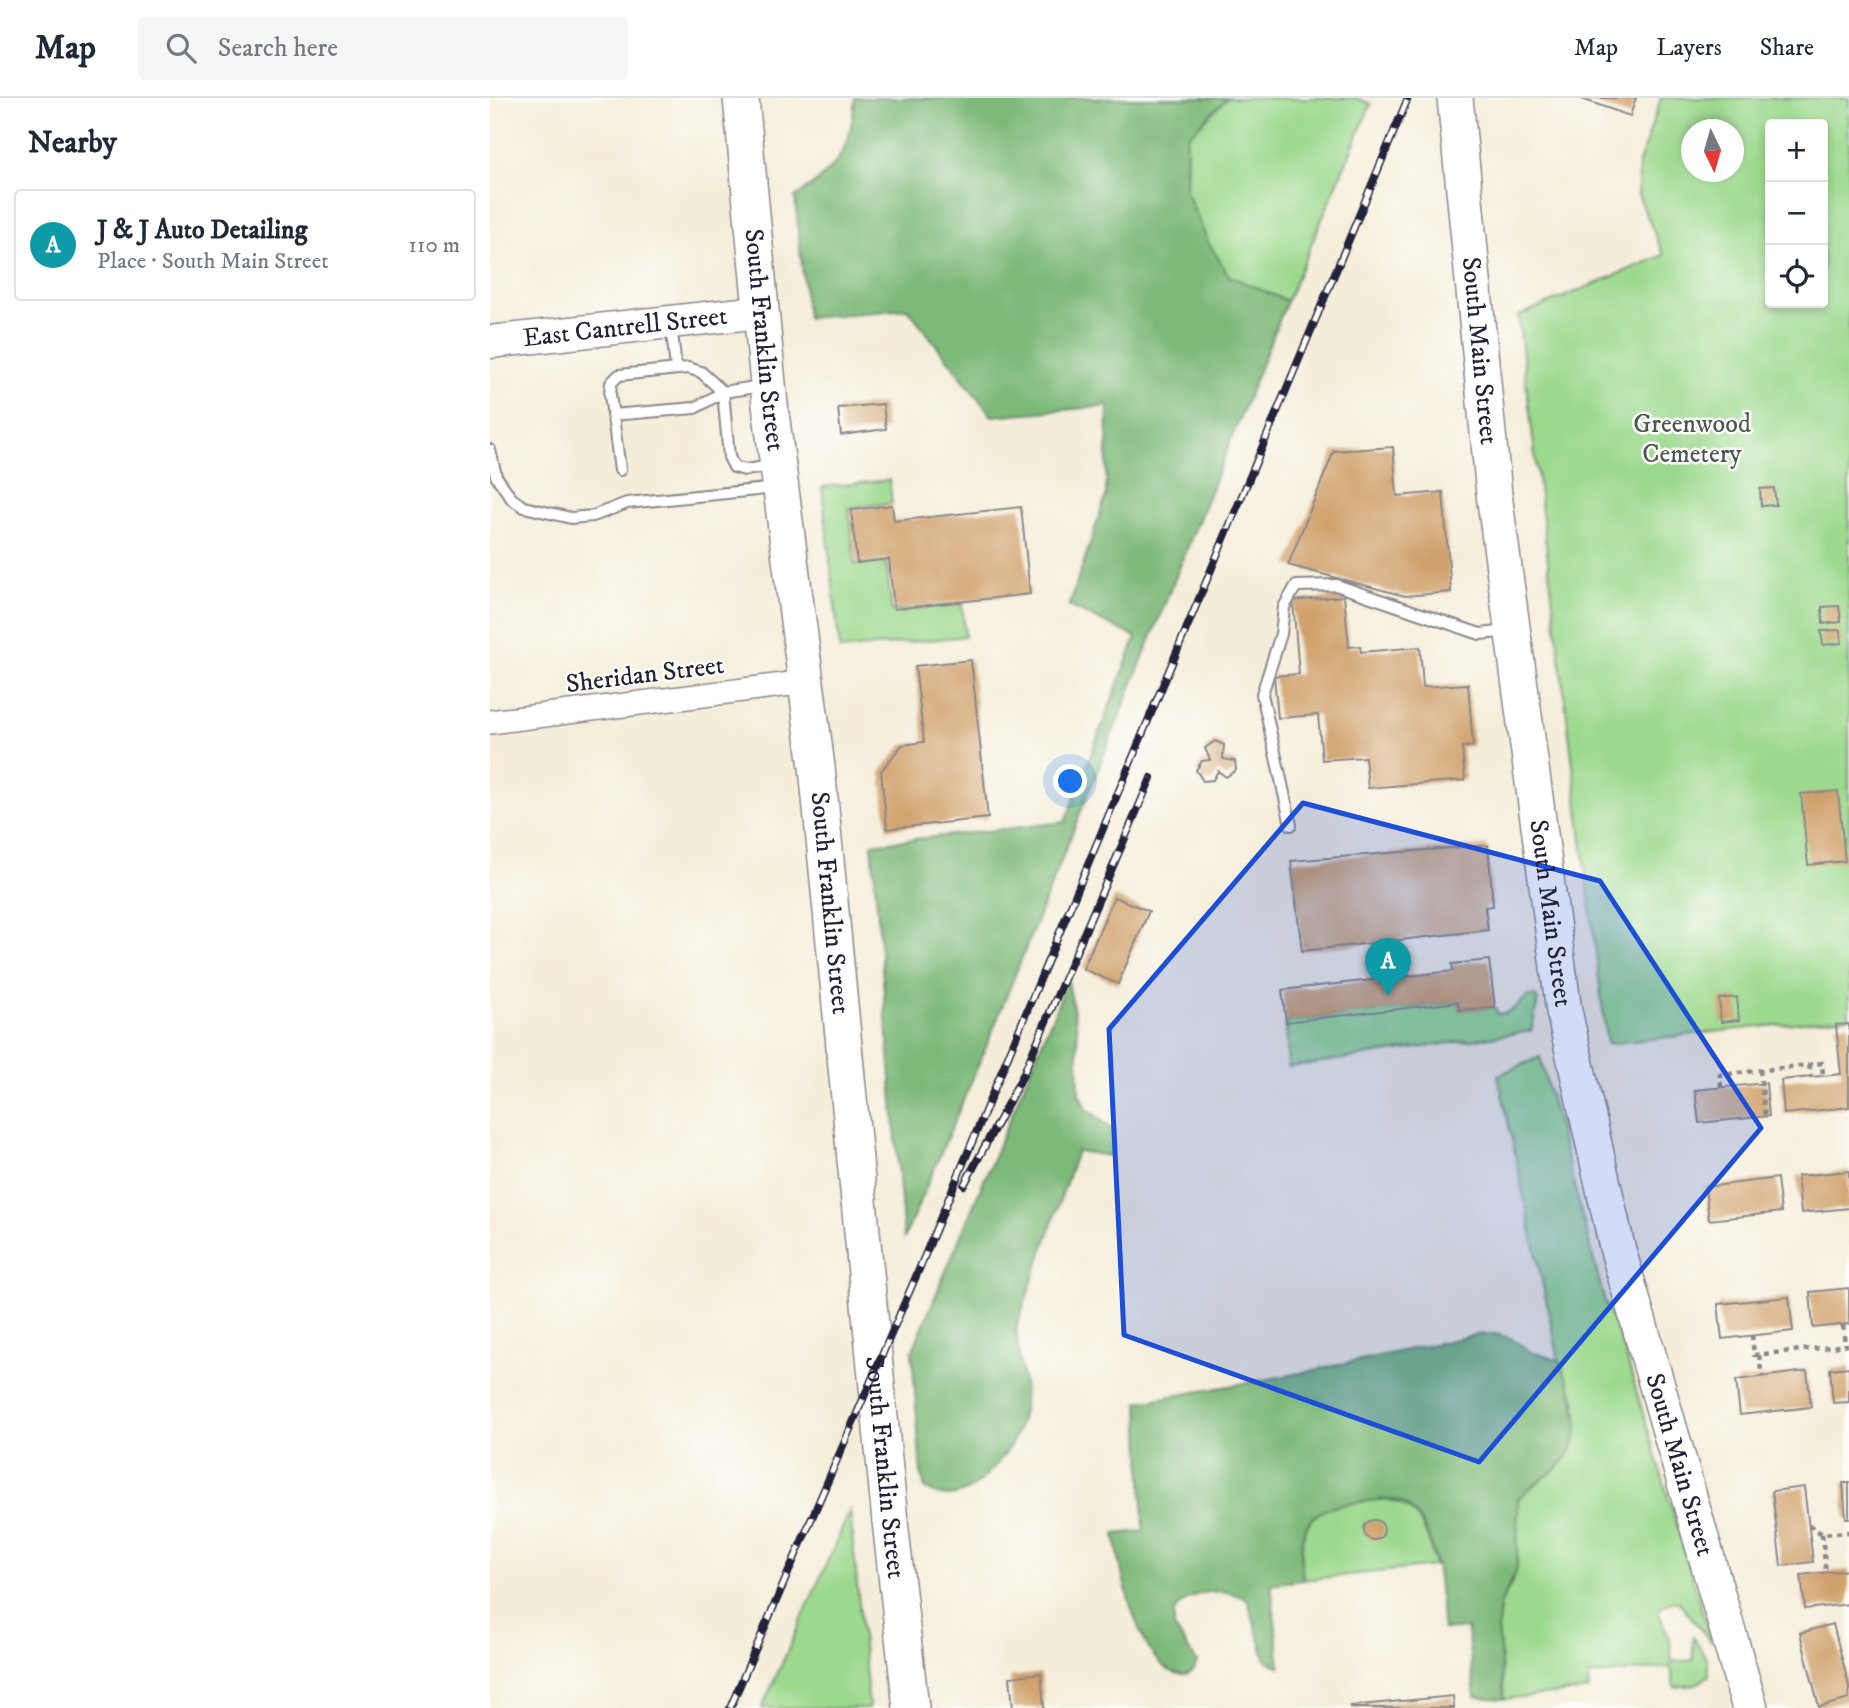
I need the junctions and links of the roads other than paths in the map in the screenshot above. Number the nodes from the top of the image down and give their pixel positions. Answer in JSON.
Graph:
{"nodes":[{"id":1,"x":741,"y":98,"type":"edge"},
{"id":2,"x":1455,"y":98,"type":"edge"},
{"id":3,"x":760,"y":312,"type":"junction"},
{"id":4,"x":671,"y":321,"type":"junction"},
{"id":5,"x":490,"y":342,"type":"edge"},
{"id":6,"x":676,"y":369,"type":"junction"},
{"id":7,"x":768,"y":385,"type":"junction"},
{"id":8,"x":723,"y":392,"type":"junction"},
{"id":9,"x":612,"y":415,"type":"junction"},
{"id":10,"x":490,"y":450,"type":"edge"},
{"id":11,"x":620,"y":470,"type":"dead end"},
{"id":12,"x":779,"y":476,"type":"junction"},
{"id":13,"x":1512,"y":631,"type":"junction"},
{"id":14,"x":806,"y":682,"type":"junction"},
{"id":15,"x":490,"y":722,"type":"edge"},
{"id":16,"x":1291,"y":825,"type":"dead end"},
{"id":17,"x":911,"y":1708,"type":"edge"},
{"id":18,"x":1750,"y":1708,"type":"edge"}],
"edges":[{"from":1,"to":3,"type":"main road","name":"South Franklin Street"},
{"from":2,"to":13,"type":"main road","name":"South Main Street"},
{"from":3,"to":4,"type":"street","name":"East Cantrell Street"},
{"from":3,"to":7,"type":"main road","name":"South Franklin Street"},
{"from":4,"to":5,"type":"street","name":"East Cantrell Street"},
{"from":4,"to":6,"type":"lane"},
{"from":6,"to":8,"type":"lane"},
{"from":6,"to":9,"type":"lane"},
{"from":7,"to":8,"type":"lane"},
{"from":7,"to":12,"type":"main road","name":"South Franklin Street"},
{"from":8,"to":9,"type":"lane"},
{"from":8,"to":12,"type":"lane"},
{"from":9,"to":11,"type":"lane"},
{"from":10,"to":12,"type":"lane"},
{"from":12,"to":14,"type":"main road","name":"South Franklin Street"},
{"from":13,"to":16,"type":"lane"},
{"from":13,"to":18,"type":"main road","name":"South Main Street"},
{"from":14,"to":15,"type":"street","name":"Sheridan Street"},
{"from":14,"to":17,"type":"main road","name":"South Franklin Street"}]}
